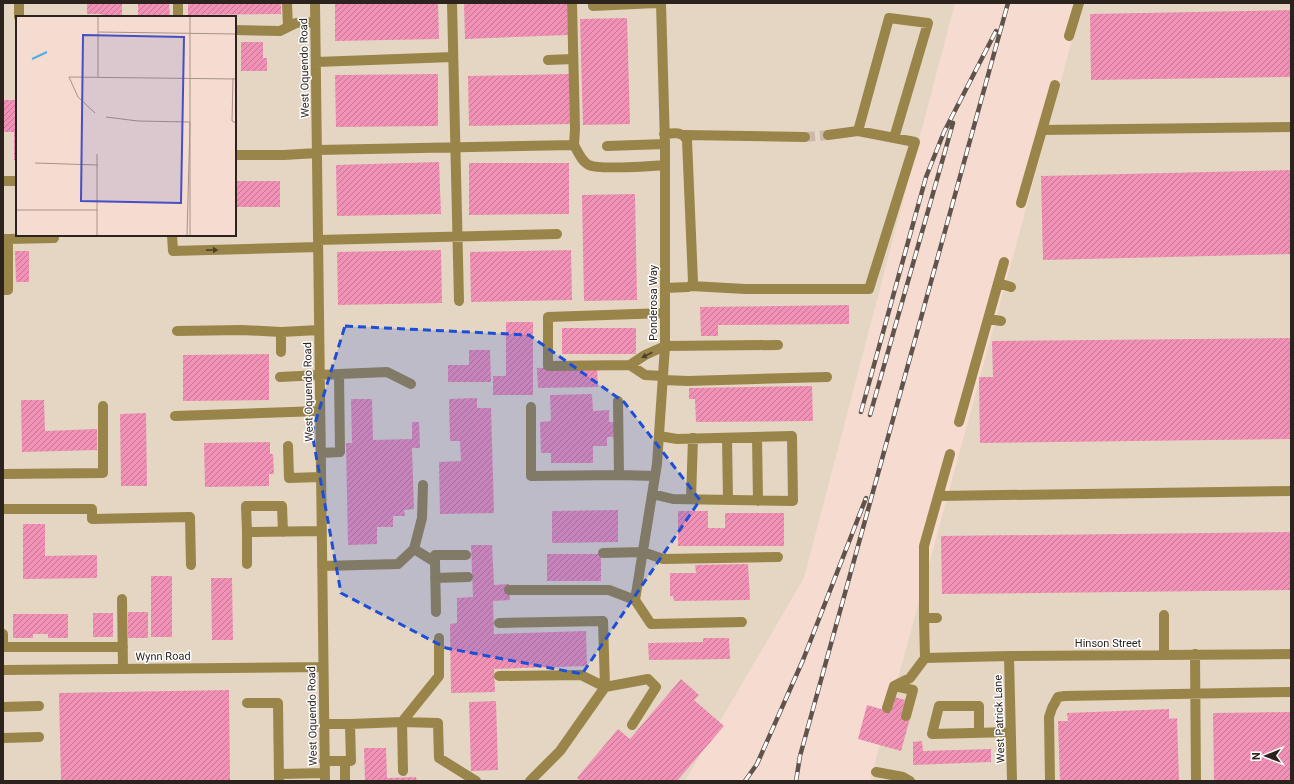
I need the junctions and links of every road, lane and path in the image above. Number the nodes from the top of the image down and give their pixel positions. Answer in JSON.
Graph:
{"nodes":[{"id":1,"x":19,"y":3,"type":"edge"},
{"id":2,"x":178,"y":3,"type":"edge"},
{"id":3,"x":287,"y":3,"type":"edge"},
{"id":4,"x":314,"y":3,"type":"edge"},
{"id":5,"x":452,"y":3,"type":"edge"},
{"id":6,"x":572,"y":3,"type":"edge"},
{"id":7,"x":593,"y":3,"type":"edge"},
{"id":8,"x":656,"y":3,"type":"edge"},
{"id":9,"x":661,"y":3,"type":"edge"},
{"id":10,"x":1079,"y":3,"type":"edge"},
{"id":11,"x":634,"y":4,"type":"edge"},
{"id":12,"x":19,"y":16,"type":"edge"},
{"id":13,"x":178,"y":16,"type":"edge"},
{"id":14,"x":315,"y":22,"type":"junction"},
{"id":15,"x":288,"y":26,"type":"junction"},
{"id":16,"x":236,"y":30,"type":"edge"},
{"id":17,"x":1069,"y":36,"type":"dead end"},
{"id":18,"x":453,"y":57,"type":"junction"},
{"id":19,"x":573,"y":59,"type":"junction"},
{"id":20,"x":548,"y":60,"type":"dead end"},
{"id":21,"x":316,"y":62,"type":"junction"},
{"id":22,"x":1055,"y":85,"type":"dead end"},
{"id":23,"x":1291,"y":127,"type":"edge"},
{"id":24,"x":1042,"y":130,"type":"junction"},
{"id":25,"x":858,"y":131,"type":"junction"},
{"id":26,"x":684,"y":135,"type":"junction"},
{"id":27,"x":828,"y":135,"type":"tunnel mouth"},
{"id":28,"x":805,"y":137,"type":"tunnel mouth"},
{"id":29,"x":894,"y":138,"type":"junction"},
{"id":30,"x":665,"y":139,"type":"junction"},
{"id":31,"x":574,"y":146,"type":"junction"},
{"id":32,"x":606,"y":146,"type":"dead end"},
{"id":33,"x":455,"y":148,"type":"junction"},
{"id":34,"x":317,"y":152,"type":"junction"},
{"id":35,"x":236,"y":156,"type":"edge"},
{"id":36,"x":665,"y":166,"type":"junction"},
{"id":37,"x":3,"y":181,"type":"edge"},
{"id":38,"x":16,"y":181,"type":"edge"},
{"id":39,"x":1021,"y":203,"type":"dead end"},
{"id":40,"x":558,"y":234,"type":"dead end"},
{"id":41,"x":172,"y":236,"type":"edge"},
{"id":42,"x":457,"y":236,"type":"junction"},
{"id":43,"x":54,"y":238,"type":"dead end"},
{"id":44,"x":5,"y":239,"type":"edge"},
{"id":45,"x":318,"y":244,"type":"junction"},
{"id":46,"x":1004,"y":262,"type":"dead end"},
{"id":47,"x":998,"y":283,"type":"junction"},
{"id":48,"x":691,"y":286,"type":"junction"},
{"id":49,"x":1012,"y":287,"type":"dead end"},
{"id":50,"x":665,"y":288,"type":"junction"},
{"id":51,"x":3,"y":290,"type":"edge"},
{"id":52,"x":459,"y":301,"type":"dead end"},
{"id":53,"x":665,"y":314,"type":"junction"},
{"id":54,"x":989,"y":319,"type":"junction"},
{"id":55,"x":1001,"y":321,"type":"dead end"},
{"id":56,"x":319,"y":330,"type":"junction"},
{"id":57,"x":177,"y":331,"type":"dead end"},
{"id":58,"x":281,"y":332,"type":"junction"},
{"id":59,"x":778,"y":344,"type":"dead end"},
{"id":60,"x":665,"y":346,"type":"junction"},
{"id":61,"x":281,"y":352,"type":"dead end"},
{"id":62,"x":630,"y":365,"type":"junction"},
{"id":63,"x":319,"y":374,"type":"junction"},
{"id":64,"x":339,"y":374,"type":"junction"},
{"id":65,"x":280,"y":377,"type":"dead end"},
{"id":66,"x":826,"y":377,"type":"dead end"},
{"id":67,"x":663,"y":378,"type":"junction"},
{"id":68,"x":411,"y":384,"type":"dead end"},
{"id":69,"x":618,"y":401,"type":"dead end"},
{"id":70,"x":103,"y":406,"type":"dead end"},
{"id":71,"x":531,"y":407,"type":"dead end"},
{"id":72,"x":320,"y":412,"type":"junction"},
{"id":73,"x":175,"y":416,"type":"dead end"},
{"id":74,"x":959,"y":422,"type":"dead end"},
{"id":75,"x":659,"y":436,"type":"junction"},
{"id":76,"x":693,"y":438,"type":"junction"},
{"id":77,"x":727,"y":438,"type":"junction"},
{"id":78,"x":757,"y":438,"type":"junction"},
{"id":79,"x":288,"y":446,"type":"dead end"},
{"id":80,"x":321,"y":452,"type":"junction"},
{"id":81,"x":950,"y":454,"type":"dead end"},
{"id":82,"x":3,"y":474,"type":"edge"},
{"id":83,"x":619,"y":475,"type":"junction"},
{"id":84,"x":655,"y":476,"type":"junction"},
{"id":85,"x":321,"y":477,"type":"junction"},
{"id":86,"x":423,"y":485,"type":"dead end"},
{"id":87,"x":1291,"y":491,"type":"edge"},
{"id":88,"x":652,"y":494,"type":"junction"},
{"id":89,"x":938,"y":496,"type":"junction"},
{"id":90,"x":691,"y":499,"type":"junction"},
{"id":91,"x":728,"y":500,"type":"junction"},
{"id":92,"x":758,"y":501,"type":"junction"},
{"id":93,"x":3,"y":509,"type":"edge"},
{"id":94,"x":322,"y":531,"type":"junction"},
{"id":95,"x":246,"y":532,"type":"junction"},
{"id":96,"x":283,"y":532,"type":"junction"},
{"id":97,"x":414,"y":549,"type":"junction"},
{"id":98,"x":643,"y":552,"type":"junction"},
{"id":99,"x":603,"y":553,"type":"dead end"},
{"id":100,"x":466,"y":555,"type":"dead end"},
{"id":101,"x":778,"y":557,"type":"dead end"},
{"id":102,"x":435,"y":562,"type":"junction"},
{"id":103,"x":191,"y":564,"type":"dead end"},
{"id":104,"x":247,"y":564,"type":"dead end"},
{"id":105,"x":322,"y":566,"type":"junction"},
{"id":106,"x":468,"y":577,"type":"dead end"},
{"id":107,"x":435,"y":578,"type":"junction"},
{"id":108,"x":509,"y":590,"type":"dead end"},
{"id":109,"x":122,"y":599,"type":"dead end"},
{"id":110,"x":635,"y":600,"type":"junction"},
{"id":111,"x":436,"y":612,"type":"dead end"},
{"id":112,"x":1164,"y":615,"type":"dead end"},
{"id":113,"x":924,"y":618,"type":"junction"},
{"id":114,"x":937,"y":618,"type":"dead end"},
{"id":115,"x":742,"y":622,"type":"dead end"},
{"id":116,"x":499,"y":623,"type":"dead end"},
{"id":117,"x":3,"y":634,"type":"edge"},
{"id":118,"x":439,"y":638,"type":"dead end"},
{"id":119,"x":123,"y":647,"type":"junction"},
{"id":120,"x":1195,"y":654,"type":"junction"},
{"id":121,"x":1291,"y":654,"type":"edge"},
{"id":122,"x":1164,"y":655,"type":"junction"},
{"id":123,"x":1009,"y":656,"type":"junction"},
{"id":124,"x":925,"y":658,"type":"junction"},
{"id":125,"x":323,"y":667,"type":"junction"},
{"id":126,"x":123,"y":669,"type":"junction"},
{"id":127,"x":3,"y":670,"type":"edge"},
{"id":128,"x":499,"y":676,"type":"dead end"},
{"id":129,"x":894,"y":686,"type":"junction"},
{"id":130,"x":605,"y":687,"type":"junction"},
{"id":131,"x":1291,"y":692,"type":"edge"},
{"id":132,"x":1196,"y":693,"type":"junction"},
{"id":133,"x":247,"y":703,"type":"dead end"},
{"id":134,"x":39,"y":706,"type":"dead end"},
{"id":135,"x":3,"y":707,"type":"edge"},
{"id":136,"x":887,"y":708,"type":"dead end"},
{"id":137,"x":906,"y":716,"type":"dead end"},
{"id":138,"x":402,"y":722,"type":"junction"},
{"id":139,"x":324,"y":724,"type":"junction"},
{"id":140,"x":350,"y":724,"type":"junction"},
{"id":141,"x":632,"y":725,"type":"dead end"},
{"id":142,"x":1011,"y":732,"type":"junction"},
{"id":143,"x":979,"y":733,"type":"junction"},
{"id":144,"x":39,"y":737,"type":"dead end"},
{"id":145,"x":3,"y":738,"type":"edge"},
{"id":146,"x":324,"y":761,"type":"junction"},
{"id":147,"x":345,"y":761,"type":"junction"},
{"id":148,"x":403,"y":771,"type":"dead end"},
{"id":149,"x":876,"y":772,"type":"dead end"},
{"id":150,"x":325,"y":777,"type":"edge"},
{"id":151,"x":279,"y":778,"type":"edge"},
{"id":152,"x":345,"y":781,"type":"edge"},
{"id":153,"x":476,"y":781,"type":"edge"},
{"id":154,"x":530,"y":781,"type":"edge"},
{"id":155,"x":910,"y":781,"type":"edge"},
{"id":156,"x":1012,"y":781,"type":"edge"},
{"id":157,"x":1050,"y":781,"type":"edge"},
{"id":158,"x":1196,"y":781,"type":"edge"}],
"edges":[{"from":1,"to":12,"type":"street"},
{"from":2,"to":13,"type":"street"},
{"from":3,"to":15,"type":"street"},
{"from":4,"to":14,"type":"street","name":"West Oquendo Road"},
{"from":5,"to":18,"type":"street"},
{"from":6,"to":19,"type":"street"},
{"from":7,"to":11,"type":"street"},
{"from":8,"to":11,"type":"street"},
{"from":9,"to":30,"type":"street","name":"Ponderosa Way"},
{"from":10,"to":17,"type":"street"},
{"from":14,"to":15,"type":"street"},
{"from":14,"to":21,"type":"street","name":"West Oquendo Road"},
{"from":15,"to":16,"type":"street"},
{"from":18,"to":21,"type":"street"},
{"from":18,"to":33,"type":"street"},
{"from":19,"to":20,"type":"street"},
{"from":19,"to":31,"type":"street"},
{"from":21,"to":34,"type":"street","name":"West Oquendo Road"},
{"from":22,"to":24,"type":"street"},
{"from":23,"to":24,"type":"street"},
{"from":24,"to":39,"type":"street"},
{"from":25,"to":27,"type":"street"},
{"from":25,"to":29,"type":"street"},
{"from":25,"to":29,"type":"street"},
{"from":26,"to":28,"type":"street"},
{"from":26,"to":30,"type":"street"},
{"from":26,"to":48,"type":"street"},
{"from":29,"to":48,"type":"street"},
{"from":30,"to":32,"type":"street"},
{"from":30,"to":36,"type":"street","name":"Ponderosa Way"},
{"from":31,"to":33,"type":"street"},
{"from":31,"to":36,"type":"street"},
{"from":33,"to":34,"type":"street"},
{"from":33,"to":42,"type":"street"},
{"from":34,"to":35,"type":"street"},
{"from":34,"to":45,"type":"street","name":"West Oquendo Road"},
{"from":36,"to":50,"type":"street","name":"Ponderosa Way"},
{"from":37,"to":38,"type":"street"},
{"from":40,"to":42,"type":"street"},
{"from":41,"to":45,"type":"street","one_way":true},
{"from":42,"to":45,"type":"street"},
{"from":42,"to":52,"type":"street"},
{"from":43,"to":44,"type":"street"},
{"from":44,"to":51,"type":"street"},
{"from":45,"to":56,"type":"street","name":"West Oquendo Road"},
{"from":46,"to":47,"type":"street"},
{"from":47,"to":49,"type":"street"},
{"from":47,"to":54,"type":"street"},
{"from":48,"to":50,"type":"street"},
{"from":50,"to":53,"type":"street","name":"Ponderosa Way"},
{"from":53,"to":60,"type":"street","name":"Ponderosa Way"},
{"from":53,"to":62,"type":"street"},
{"from":54,"to":55,"type":"street"},
{"from":54,"to":74,"type":"street"},
{"from":56,"to":58,"type":"street"},
{"from":56,"to":63,"type":"street","name":"West Oquendo Road"},
{"from":57,"to":58,"type":"street"},
{"from":58,"to":61,"type":"street"},
{"from":59,"to":60,"type":"street"},
{"from":60,"to":62,"type":"street","one_way":true},
{"from":60,"to":67,"type":"street","name":"Ponderosa Way"},
{"from":62,"to":67,"type":"street"},
{"from":63,"to":64,"type":"street"},
{"from":63,"to":65,"type":"street"},
{"from":63,"to":72,"type":"street","name":"West Oquendo Road"},
{"from":64,"to":68,"type":"street"},
{"from":64,"to":80,"type":"street"},
{"from":66,"to":67,"type":"street"},
{"from":67,"to":75,"type":"street","name":"Ponderosa Way"},
{"from":69,"to":83,"type":"street"},
{"from":70,"to":82,"type":"street"},
{"from":71,"to":83,"type":"street"},
{"from":72,"to":73,"type":"street"},
{"from":72,"to":80,"type":"street","name":"West Oquendo Road"},
{"from":75,"to":76,"type":"street"},
{"from":75,"to":84,"type":"street","name":"Ponderosa Way"},
{"from":76,"to":77,"type":"street"},
{"from":76,"to":90,"type":"street"},
{"from":77,"to":78,"type":"street"},
{"from":77,"to":91,"type":"street"},
{"from":78,"to":92,"type":"street"},
{"from":78,"to":92,"type":"street"},
{"from":79,"to":85,"type":"street"},
{"from":80,"to":85,"type":"street","name":"West Oquendo Road"},
{"from":81,"to":89,"type":"street"},
{"from":83,"to":84,"type":"street"},
{"from":84,"to":88,"type":"street","name":"Ponderosa Way"},
{"from":85,"to":94,"type":"street","name":"West Oquendo Road"},
{"from":86,"to":97,"type":"street"},
{"from":87,"to":89,"type":"street"},
{"from":88,"to":90,"type":"street"},
{"from":88,"to":98,"type":"street","name":"Ponderosa Way"},
{"from":89,"to":113,"type":"street"},
{"from":90,"to":91,"type":"street"},
{"from":91,"to":92,"type":"street"},
{"from":93,"to":103,"type":"street"},
{"from":94,"to":96,"type":"street"},
{"from":94,"to":105,"type":"street","name":"West Oquendo Road"},
{"from":95,"to":96,"type":"street"},
{"from":95,"to":96,"type":"street"},
{"from":95,"to":104,"type":"street"},
{"from":97,"to":102,"type":"street"},
{"from":97,"to":105,"type":"street"},
{"from":98,"to":99,"type":"street"},
{"from":98,"to":101,"type":"street"},
{"from":98,"to":110,"type":"street","name":"Ponderosa Way"},
{"from":100,"to":102,"type":"street"},
{"from":102,"to":107,"type":"street"},
{"from":105,"to":125,"type":"street","name":"West Oquendo Road"},
{"from":106,"to":107,"type":"street"},
{"from":107,"to":111,"type":"street"},
{"from":108,"to":110,"type":"street"},
{"from":109,"to":119,"type":"street"},
{"from":110,"to":115,"type":"street"},
{"from":112,"to":122,"type":"street"},
{"from":113,"to":114,"type":"street"},
{"from":113,"to":124,"type":"street"},
{"from":116,"to":130,"type":"street"},
{"from":117,"to":119,"type":"street"},
{"from":118,"to":138,"type":"street"},
{"from":119,"to":126,"type":"street"},
{"from":120,"to":121,"type":"street","name":"Hinson Street"},
{"from":120,"to":122,"type":"street","name":"Hinson Street"},
{"from":120,"to":132,"type":"street"},
{"from":122,"to":123,"type":"street","name":"Hinson Street"},
{"from":123,"to":124,"type":"street","name":"Hinson Street"},
{"from":123,"to":142,"type":"street","name":"West Patrick Lane"},
{"from":124,"to":129,"type":"street"},
{"from":125,"to":126,"type":"street","name":"Wynn Road"},
{"from":125,"to":139,"type":"street","name":"West Oquendo Road"},
{"from":126,"to":127,"type":"street","name":"Wynn Road"},
{"from":128,"to":130,"type":"street"},
{"from":129,"to":136,"type":"street"},
{"from":129,"to":137,"type":"street"},
{"from":130,"to":141,"type":"street"},
{"from":130,"to":154,"type":"street"},
{"from":131,"to":132,"type":"street"},
{"from":132,"to":157,"type":"street"},
{"from":132,"to":158,"type":"street"},
{"from":133,"to":151,"type":"street"},
{"from":134,"to":135,"type":"street"},
{"from":138,"to":140,"type":"street"},
{"from":138,"to":148,"type":"street"},
{"from":138,"to":153,"type":"street"},
{"from":139,"to":140,"type":"street"},
{"from":139,"to":146,"type":"street","name":"West Oquendo Road"},
{"from":140,"to":147,"type":"street"},
{"from":142,"to":143,"type":"street"},
{"from":142,"to":156,"type":"street","name":"West Patrick Lane"},
{"from":143,"to":143,"type":"street"},
{"from":144,"to":145,"type":"street"},
{"from":146,"to":147,"type":"street"},
{"from":146,"to":150,"type":"street","name":"West Oquendo Road"},
{"from":147,"to":152,"type":"street"},
{"from":149,"to":155,"type":"street"},
{"from":150,"to":151,"type":"street"}]}
